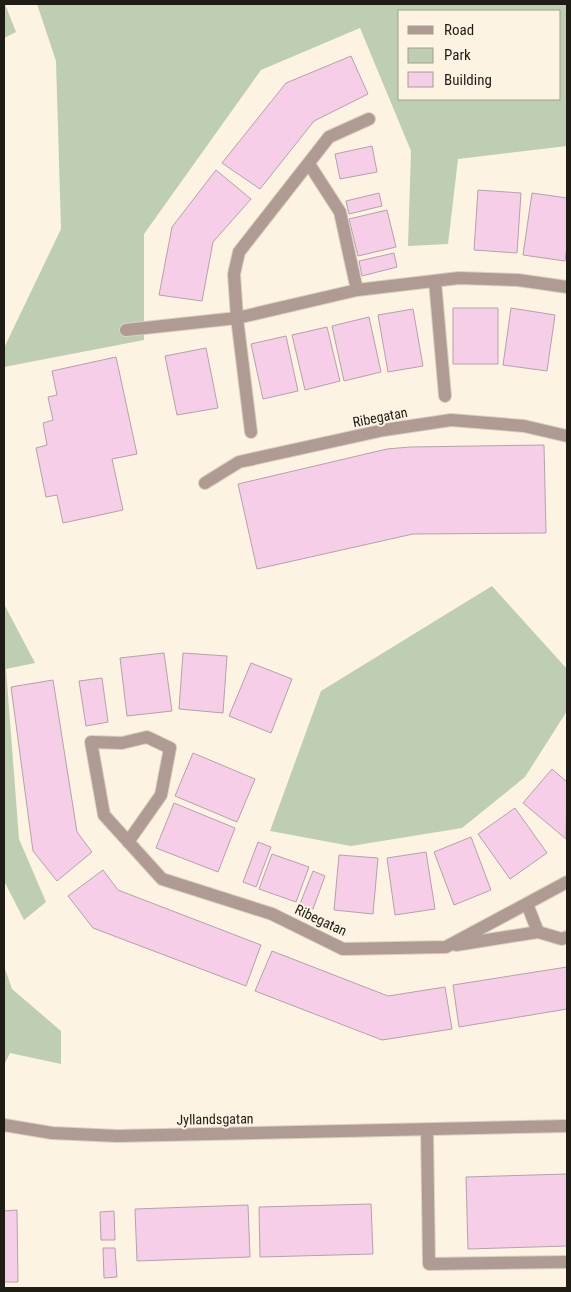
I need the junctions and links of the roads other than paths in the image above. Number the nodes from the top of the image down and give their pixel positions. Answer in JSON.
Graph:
{"nodes":[{"id":1,"x":368,"y":118,"type":"dead end"},
{"id":2,"x":309,"y":164,"type":"junction"},
{"id":3,"x":435,"y":281,"type":"junction"},
{"id":4,"x":567,"y":288,"type":"edge"},
{"id":5,"x":357,"y":290,"type":"junction"},
{"id":6,"x":237,"y":318,"type":"junction"},
{"id":7,"x":126,"y":330,"type":"dead end"},
{"id":8,"x":445,"y":396,"type":"dead end"},
{"id":9,"x":251,"y":432,"type":"dead end"},
{"id":10,"x":567,"y":436,"type":"edge"},
{"id":11,"x":205,"y":483,"type":"dead end"},
{"id":12,"x":128,"y":842,"type":"junction"},
{"id":13,"x":567,"y":882,"type":"edge"},
{"id":14,"x":527,"y":904,"type":"junction"},
{"id":15,"x":538,"y":932,"type":"junction"},
{"id":16,"x":567,"y":937,"type":"edge"},
{"id":17,"x":446,"y":947,"type":"junction"},
{"id":18,"x":4,"y":1125,"type":"edge"},
{"id":19,"x":567,"y":1126,"type":"edge"},
{"id":20,"x":427,"y":1130,"type":"junction"},
{"id":21,"x":567,"y":1262,"type":"edge"}],
"edges":[{"from":1,"to":2,"type":"street"},
{"from":2,"to":5,"type":"street"},
{"from":2,"to":6,"type":"street"},
{"from":3,"to":4,"type":"street"},
{"from":3,"to":5,"type":"street"},
{"from":3,"to":8,"type":"street"},
{"from":5,"to":6,"type":"street"},
{"from":6,"to":7,"type":"street"},
{"from":6,"to":9,"type":"street"},
{"from":10,"to":11,"type":"street","name":"Ribegatan"},
{"from":12,"to":12,"type":"street","name":"Ribegatan"},
{"from":12,"to":17,"type":"street","name":"Ribegatan"},
{"from":13,"to":14,"type":"street","name":"Ribegatan"},
{"from":14,"to":15,"type":"street"},
{"from":14,"to":17,"type":"street","name":"Ribegatan"},
{"from":15,"to":16,"type":"street"},
{"from":15,"to":17,"type":"street"},
{"from":18,"to":20,"type":"street","name":"Jyllandsgatan"},
{"from":19,"to":20,"type":"street","name":"Jyllandsgatan"},
{"from":20,"to":21,"type":"street"}]}
